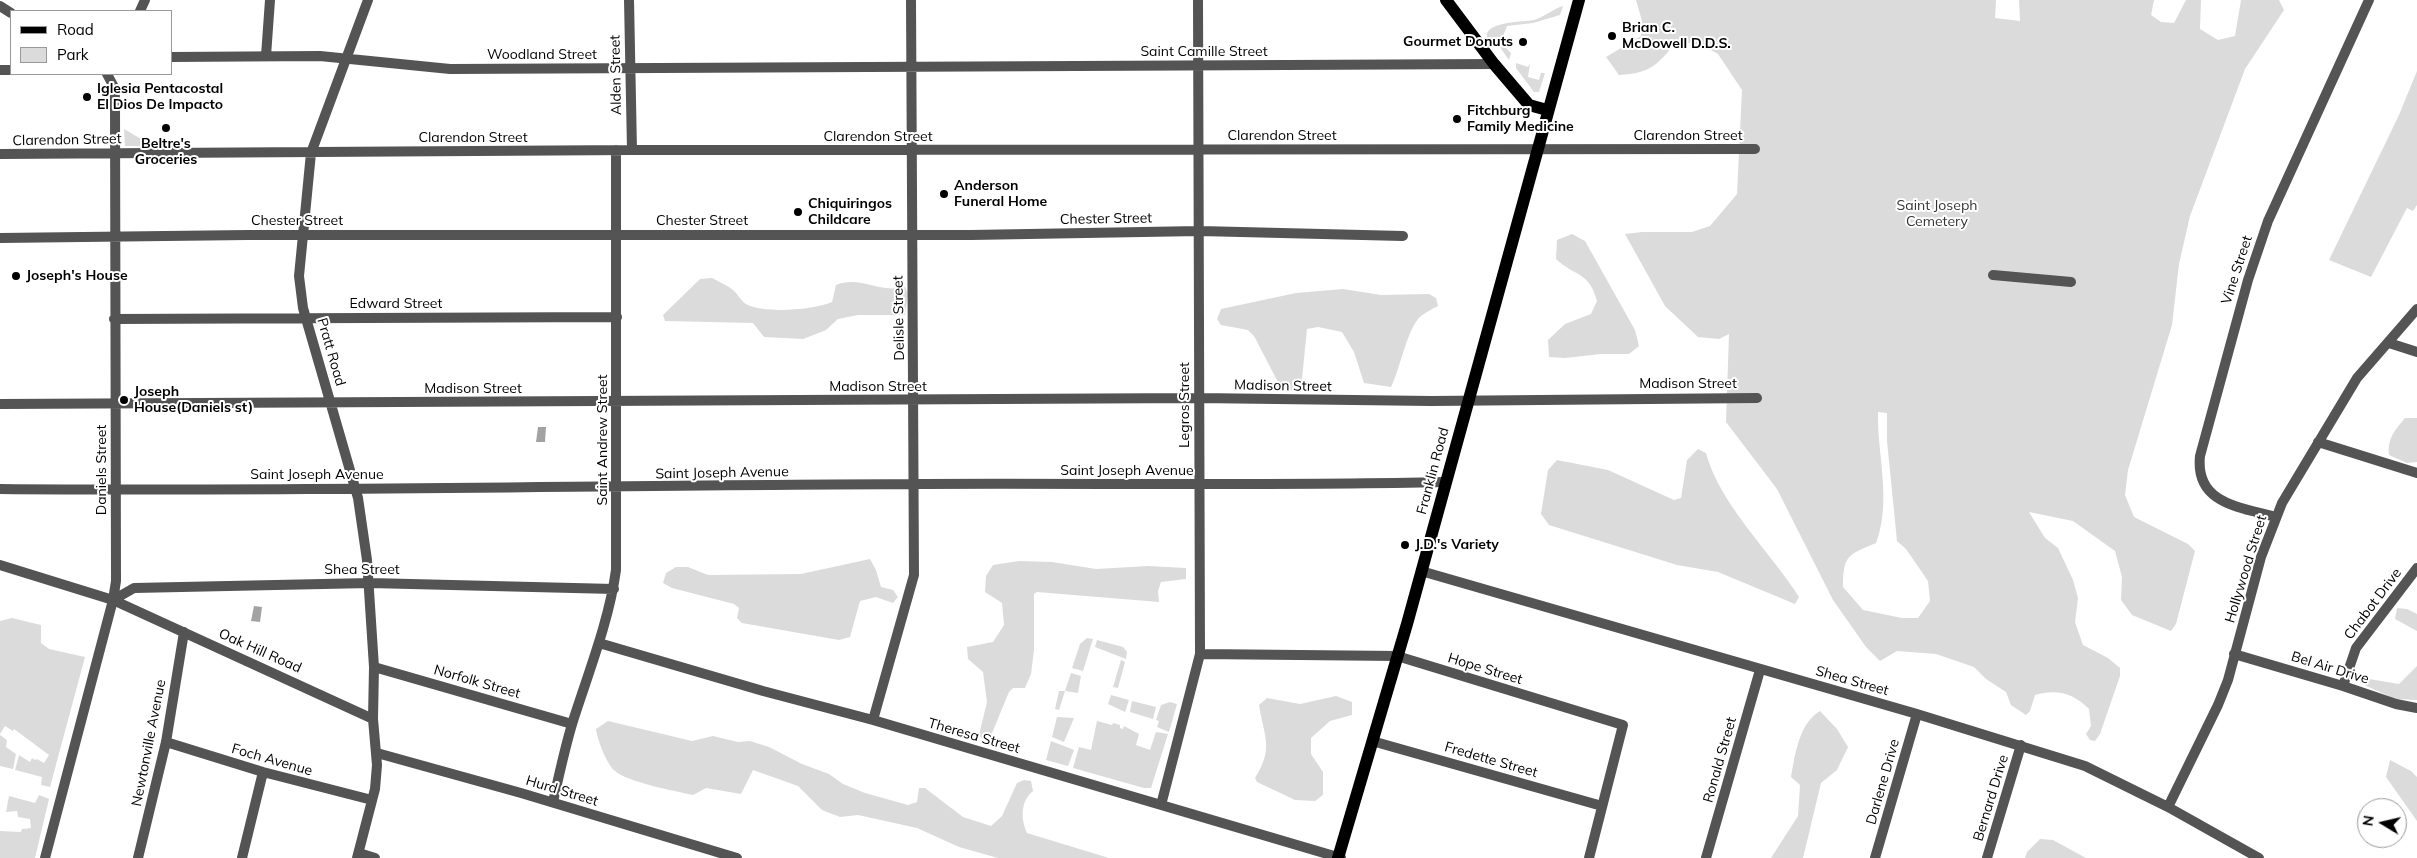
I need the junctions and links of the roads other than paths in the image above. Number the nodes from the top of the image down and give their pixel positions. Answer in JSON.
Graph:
{"nodes":[{"id":1,"x":270,"y":0,"type":"edge"},
{"id":2,"x":368,"y":0,"type":"edge"},
{"id":3,"x":629,"y":0,"type":"edge"},
{"id":4,"x":912,"y":0,"type":"edge"},
{"id":5,"x":1198,"y":0,"type":"edge"},
{"id":6,"x":1446,"y":0,"type":"edge"},
{"id":7,"x":1579,"y":0,"type":"edge"},
{"id":8,"x":2369,"y":0,"type":"edge"},
{"id":9,"x":266,"y":56,"type":"junction"},
{"id":10,"x":172,"y":57,"type":"edge"},
{"id":11,"x":347,"y":58,"type":"junction"},
{"id":12,"x":1494,"y":64,"type":"junction"},
{"id":13,"x":1198,"y":65,"type":"junction"},
{"id":14,"x":913,"y":67,"type":"junction"},
{"id":15,"x":629,"y":68,"type":"junction"},
{"id":16,"x":108,"y":75,"type":"edge"},
{"id":17,"x":116,"y":75,"type":"edge"},
{"id":18,"x":114,"y":87,"type":"junction"},
{"id":19,"x":1547,"y":110,"type":"junction"},
{"id":20,"x":1538,"y":148,"type":"junction"},
{"id":21,"x":1755,"y":149,"type":"dead end"},
{"id":22,"x":616,"y":150,"type":"junction"},
{"id":23,"x":632,"y":150,"type":"junction"},
{"id":24,"x":1198,"y":150,"type":"junction"},
{"id":25,"x":912,"y":151,"type":"junction"},
{"id":26,"x":115,"y":153,"type":"junction"},
{"id":27,"x":311,"y":153,"type":"junction"},
{"id":28,"x":0,"y":154,"type":"edge"},
{"id":29,"x":1200,"y":231,"type":"junction"},
{"id":30,"x":302,"y":235,"type":"junction"},
{"id":31,"x":616,"y":235,"type":"junction"},
{"id":32,"x":912,"y":235,"type":"junction"},
{"id":33,"x":115,"y":236,"type":"junction"},
{"id":34,"x":1403,"y":236,"type":"dead end"},
{"id":35,"x":0,"y":238,"type":"edge"},
{"id":36,"x":1994,"y":275,"type":"dead end"},
{"id":37,"x":2071,"y":282,"type":"dead end"},
{"id":38,"x":2417,"y":309,"type":"edge"},
{"id":39,"x":617,"y":317,"type":"junction"},
{"id":40,"x":306,"y":318,"type":"junction"},
{"id":41,"x":114,"y":319,"type":"junction"},
{"id":42,"x":2389,"y":343,"type":"junction"},
{"id":43,"x":2417,"y":352,"type":"edge"},
{"id":44,"x":1198,"y":398,"type":"junction"},
{"id":45,"x":1757,"y":398,"type":"dead end"},
{"id":46,"x":914,"y":400,"type":"junction"},
{"id":47,"x":1468,"y":400,"type":"junction"},
{"id":48,"x":618,"y":401,"type":"junction"},
{"id":49,"x":115,"y":403,"type":"junction"},
{"id":50,"x":331,"y":403,"type":"junction"},
{"id":51,"x":0,"y":404,"type":"edge"},
{"id":52,"x":2318,"y":442,"type":"junction"},
{"id":53,"x":2417,"y":473,"type":"edge"},
{"id":54,"x":1445,"y":482,"type":"junction"},
{"id":55,"x":914,"y":484,"type":"junction"},
{"id":56,"x":1200,"y":485,"type":"junction"},
{"id":57,"x":355,"y":488,"type":"junction"},
{"id":58,"x":617,"y":488,"type":"junction"},
{"id":59,"x":0,"y":489,"type":"edge"},
{"id":60,"x":115,"y":490,"type":"junction"},
{"id":61,"x":2276,"y":517,"type":"junction"},
{"id":62,"x":0,"y":565,"type":"edge"},
{"id":63,"x":2417,"y":568,"type":"edge"},
{"id":64,"x":1421,"y":571,"type":"junction"},
{"id":65,"x":370,"y":583,"type":"junction"},
{"id":66,"x":614,"y":589,"type":"junction"},
{"id":67,"x":113,"y":600,"type":"junction"},
{"id":68,"x":184,"y":632,"type":"junction"},
{"id":69,"x":599,"y":643,"type":"junction"},
{"id":70,"x":1200,"y":654,"type":"junction"},
{"id":71,"x":2234,"y":654,"type":"junction"},
{"id":72,"x":1397,"y":656,"type":"junction"},
{"id":73,"x":374,"y":667,"type":"junction"},
{"id":74,"x":1760,"y":670,"type":"junction"},
{"id":75,"x":2344,"y":686,"type":"junction"},
{"id":76,"x":2417,"y":708,"type":"edge"},
{"id":77,"x":1917,"y":714,"type":"junction"},
{"id":78,"x":373,"y":718,"type":"junction"},
{"id":79,"x":874,"y":720,"type":"junction"},
{"id":80,"x":572,"y":724,"type":"junction"},
{"id":81,"x":1372,"y":741,"type":"junction"},
{"id":82,"x":166,"y":742,"type":"junction"},
{"id":83,"x":2021,"y":745,"type":"junction"},
{"id":84,"x":378,"y":753,"type":"junction"},
{"id":85,"x":263,"y":772,"type":"junction"},
{"id":86,"x":372,"y":800,"type":"junction"},
{"id":87,"x":552,"y":802,"type":"junction"},
{"id":88,"x":1160,"y":805,"type":"junction"},
{"id":89,"x":1602,"y":806,"type":"junction"},
{"id":90,"x":2168,"y":807,"type":"junction"},
{"id":91,"x":2245,"y":855,"type":"edge"},
{"id":92,"x":358,"y":856,"type":"edge"},
{"id":93,"x":45,"y":858,"type":"edge"},
{"id":94,"x":138,"y":858,"type":"edge"},
{"id":95,"x":242,"y":858,"type":"edge"},
{"id":96,"x":375,"y":858,"type":"edge"},
{"id":97,"x":737,"y":858,"type":"edge"},
{"id":98,"x":1339,"y":858,"type":"edge"},
{"id":99,"x":1589,"y":858,"type":"edge"},
{"id":100,"x":1706,"y":858,"type":"edge"},
{"id":101,"x":1875,"y":858,"type":"edge"},
{"id":102,"x":1988,"y":858,"type":"edge"},
{"id":103,"x":2259,"y":858,"type":"edge"}],
"edges":[{"from":1,"to":9,"type":"street"},
{"from":2,"to":11,"type":"street","name":"Pratt Road"},
{"from":3,"to":15,"type":"street","name":"Alden Street"},
{"from":4,"to":14,"type":"street","name":"Delisle Street"},
{"from":5,"to":13,"type":"street","name":"Legros Street"},
{"from":6,"to":12,"type":"main road"},
{"from":7,"to":19,"type":"main road","name":"Franklin Road"},
{"from":8,"to":61,"type":"street","name":"Vine Street"},
{"from":9,"to":10,"type":"street","name":"Woodland Street"},
{"from":9,"to":11,"type":"street","name":"Woodland Street"},
{"from":11,"to":15,"type":"street","name":"Woodland Street"},
{"from":11,"to":27,"type":"street","name":"Pratt Road"},
{"from":12,"to":13,"type":"street","name":"Saint Camille Street"},
{"from":12,"to":19,"type":"main road"},
{"from":13,"to":14,"type":"street","name":"Saint Camille Street"},
{"from":13,"to":24,"type":"street","name":"Legros Street"},
{"from":14,"to":15,"type":"street","name":"Woodland Street"},
{"from":14,"to":25,"type":"street","name":"Delisle Street"},
{"from":15,"to":23,"type":"street","name":"Alden Street"},
{"from":16,"to":18,"type":"street","name":"Daniels Street"},
{"from":17,"to":18,"type":"street"},
{"from":18,"to":26,"type":"street","name":"Daniels Street"},
{"from":19,"to":20,"type":"main road","name":"Franklin Road"},
{"from":20,"to":21,"type":"street","name":"Clarendon Street"},
{"from":20,"to":24,"type":"street","name":"Clarendon Street"},
{"from":20,"to":47,"type":"main road","name":"Franklin Road"},
{"from":22,"to":23,"type":"street","name":"Clarendon Street"},
{"from":22,"to":27,"type":"street","name":"Clarendon Street"},
{"from":22,"to":31,"type":"street","name":"Saint Andrew Street"},
{"from":23,"to":25,"type":"street","name":"Clarendon Street"},
{"from":24,"to":25,"type":"street","name":"Clarendon Street"},
{"from":24,"to":29,"type":"street","name":"Legros Street"},
{"from":25,"to":32,"type":"street","name":"Delisle Street"},
{"from":26,"to":27,"type":"street","name":"Clarendon Street"},
{"from":26,"to":28,"type":"street","name":"Clarendon Street"},
{"from":26,"to":33,"type":"street","name":"Daniels Street"},
{"from":27,"to":30,"type":"street","name":"Pratt Road"},
{"from":29,"to":32,"type":"street","name":"Chester Street"},
{"from":29,"to":34,"type":"street","name":"Chester Street"},
{"from":29,"to":44,"type":"street","name":"Legros Street"},
{"from":30,"to":31,"type":"street","name":"Chester Street"},
{"from":30,"to":33,"type":"street","name":"Chester Street"},
{"from":30,"to":40,"type":"street","name":"Pratt Road"},
{"from":31,"to":32,"type":"street","name":"Chester Street"},
{"from":31,"to":39,"type":"street","name":"Saint Andrew Street"},
{"from":32,"to":46,"type":"street","name":"Delisle Street"},
{"from":33,"to":35,"type":"street","name":"Chester Street"},
{"from":33,"to":41,"type":"street","name":"Daniels Street"},
{"from":36,"to":37,"type":"street"},
{"from":38,"to":42,"type":"street","name":"Hollywood Street"},
{"from":39,"to":40,"type":"street","name":"Edward Street"},
{"from":39,"to":48,"type":"street","name":"Saint Andrew Street"},
{"from":40,"to":41,"type":"street","name":"Edward Street"},
{"from":40,"to":50,"type":"street","name":"Pratt Road"},
{"from":41,"to":49,"type":"street","name":"Daniels Street"},
{"from":42,"to":43,"type":"street"},
{"from":42,"to":52,"type":"street","name":"Hollywood Street"},
{"from":44,"to":46,"type":"street","name":"Madison Street"},
{"from":44,"to":47,"type":"street","name":"Madison Street"},
{"from":44,"to":56,"type":"street","name":"Legros Street"},
{"from":45,"to":47,"type":"street","name":"Madison Street"},
{"from":46,"to":48,"type":"street","name":"Madison Street"},
{"from":46,"to":55,"type":"street","name":"Delisle Street"},
{"from":47,"to":54,"type":"main road","name":"Franklin Road"},
{"from":48,"to":50,"type":"street","name":"Madison Street"},
{"from":48,"to":58,"type":"street","name":"Saint Andrew Street"},
{"from":49,"to":50,"type":"street","name":"Madison Street"},
{"from":49,"to":51,"type":"street","name":"Madison Street"},
{"from":49,"to":60,"type":"street","name":"Daniels Street"},
{"from":50,"to":57,"type":"street","name":"Pratt Road"},
{"from":52,"to":53,"type":"street"},
{"from":52,"to":61,"type":"street","name":"Hollywood Street"},
{"from":54,"to":56,"type":"street","name":"Saint Joseph Avenue"},
{"from":54,"to":64,"type":"main road","name":"Franklin Road"},
{"from":55,"to":56,"type":"street","name":"Saint Joseph Avenue"},
{"from":55,"to":58,"type":"street","name":"Saint Joseph Avenue"},
{"from":55,"to":79,"type":"street","name":"Delisle Street"},
{"from":56,"to":70,"type":"street","name":"Legros Street"},
{"from":57,"to":58,"type":"street","name":"Saint Joseph Avenue"},
{"from":57,"to":60,"type":"street","name":"Saint Joseph Avenue"},
{"from":57,"to":65,"type":"street","name":"Pratt Road"},
{"from":58,"to":66,"type":"street","name":"Saint Andrew Street"},
{"from":59,"to":60,"type":"street","name":"Saint Joseph Avenue"},
{"from":60,"to":67,"type":"street","name":"Daniels Street"},
{"from":61,"to":71,"type":"street","name":"Hollywood Street"},
{"from":62,"to":67,"type":"street","name":"Oak Hill Road"},
{"from":63,"to":75,"type":"street","name":"Chabot Drive"},
{"from":64,"to":72,"type":"main road","name":"Franklin Road"},
{"from":64,"to":74,"type":"street","name":"Shea Street"},
{"from":65,"to":66,"type":"street","name":"Shea Street"},
{"from":65,"to":67,"type":"street","name":"Shea Street"},
{"from":65,"to":73,"type":"street","name":"Pratt Road"},
{"from":66,"to":69,"type":"street","name":"Saint Andrew Street"},
{"from":67,"to":68,"type":"street","name":"Oak Hill Road"},
{"from":67,"to":93,"type":"street","name":"Daniels Street"},
{"from":68,"to":78,"type":"street","name":"Oak Hill Road"},
{"from":68,"to":82,"type":"street","name":"Newtonville Avenue"},
{"from":69,"to":79,"type":"street","name":"Theresa Street"},
{"from":69,"to":80,"type":"street","name":"Saint Andrew Street"},
{"from":70,"to":72,"type":"street","name":"Hope Street"},
{"from":70,"to":88,"type":"street","name":"Legros Street"},
{"from":71,"to":75,"type":"street","name":"Bel Air Drive"},
{"from":71,"to":90,"type":"street","name":"Hollywood Street"},
{"from":72,"to":81,"type":"main road","name":"Franklin Road"},
{"from":72,"to":89,"type":"street","name":"Hope Street"},
{"from":73,"to":78,"type":"street","name":"Pratt Road"},
{"from":73,"to":80,"type":"street","name":"Norfolk Street"},
{"from":74,"to":77,"type":"street","name":"Shea Street"},
{"from":74,"to":100,"type":"street","name":"Ronald Street"},
{"from":75,"to":76,"type":"street","name":"Bel Air Drive"},
{"from":77,"to":83,"type":"street","name":"Shea Street"},
{"from":77,"to":101,"type":"street","name":"Darlene Drive"},
{"from":78,"to":84,"type":"street"},
{"from":79,"to":88,"type":"street","name":"Theresa Street"},
{"from":80,"to":87,"type":"street","name":"Saint Andrew Street"},
{"from":81,"to":89,"type":"street","name":"Fredette Street"},
{"from":81,"to":98,"type":"main road","name":"Franklin Road"},
{"from":82,"to":85,"type":"street","name":"Foch Avenue"},
{"from":82,"to":94,"type":"street","name":"Newtonville Avenue"},
{"from":83,"to":90,"type":"street","name":"Shea Street"},
{"from":83,"to":102,"type":"street","name":"Bernard Drive"},
{"from":84,"to":86,"type":"street"},
{"from":84,"to":87,"type":"street","name":"Hurd Street"},
{"from":85,"to":86,"type":"street","name":"Foch Avenue"},
{"from":85,"to":95,"type":"street"},
{"from":86,"to":92,"type":"street"},
{"from":87,"to":97,"type":"street","name":"Hurd Street"},
{"from":88,"to":98,"type":"street","name":"Theresa Street"},
{"from":89,"to":99,"type":"street","name":"Hope Street"},
{"from":90,"to":91,"type":"street","name":"Shea Street"},
{"from":91,"to":103,"type":"street","name":"Shea Street"},
{"from":92,"to":96,"type":"street"}]}
